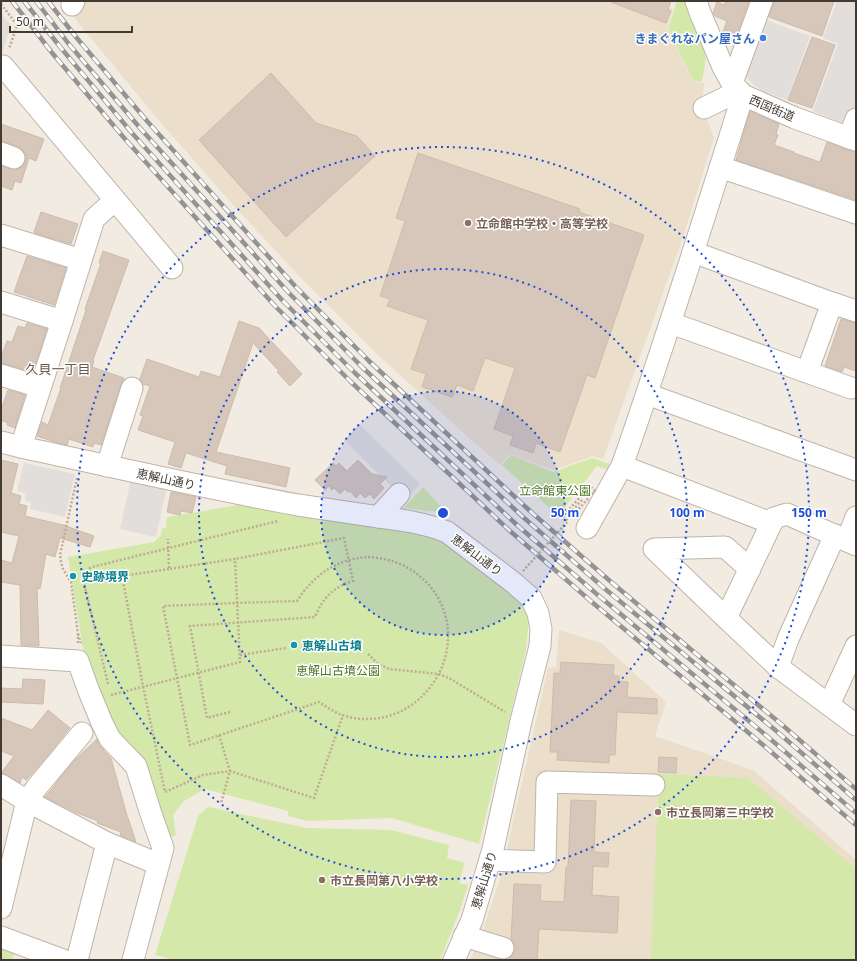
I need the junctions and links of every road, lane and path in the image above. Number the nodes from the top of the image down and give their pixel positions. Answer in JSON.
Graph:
{"nodes":[{"id":1,"x":696,"y":1,"type":"edge"},
{"id":2,"x":762,"y":1,"type":"edge"},
{"id":3,"x":1,"y":4,"type":"edge"},
{"id":4,"x":3,"y":66,"type":"joint"},
{"id":5,"x":738,"y":90,"type":"junction"},
{"id":6,"x":704,"y":108,"type":"dead end"},
{"id":7,"x":854,"y":132,"type":"edge"},
{"id":8,"x":720,"y":167,"type":"junction"},
{"id":9,"x":116,"y":200,"type":"junction"},
{"id":10,"x":856,"y":213,"type":"edge"},
{"id":11,"x":1,"y":235,"type":"edge"},
{"id":12,"x":693,"y":252,"type":"junction"},
{"id":13,"x":81,"y":260,"type":"junction"},
{"id":14,"x":172,"y":268,"type":"dead end"},
{"id":15,"x":1,"y":302,"type":"edge"},
{"id":16,"x":832,"y":303,"type":"junction"},
{"id":17,"x":856,"y":311,"type":"edge"},
{"id":18,"x":62,"y":321,"type":"junction"},
{"id":19,"x":671,"y":322,"type":"junction"},
{"id":20,"x":807,"y":372,"type":"junction"},
{"id":21,"x":1,"y":375,"type":"edge"},
{"id":22,"x":40,"y":387,"type":"junction"},
{"id":23,"x":132,"y":388,"type":"dead end"},
{"id":24,"x":851,"y":388,"type":"dead end"},
{"id":25,"x":647,"y":394,"type":"junction"},
{"id":26,"x":1,"y":442,"type":"edge"},
{"id":27,"x":21,"y":447,"type":"junction"},
{"id":28,"x":81,"y":460,"type":"junction"},
{"id":29,"x":107,"y":466,"type":"junction"},
{"id":30,"x":622,"y":466,"type":"junction"},
{"id":31,"x":856,"y":470,"type":"edge"},
{"id":32,"x":399,"y":494,"type":"dead end"},
{"id":33,"x":582,"y":500,"type":"dead end"},
{"id":34,"x":378,"y":517,"type":"junction"},
{"id":35,"x":856,"y":517,"type":"edge"},
{"id":36,"x":275,"y":522,"type":"dead end"},
{"id":37,"x":771,"y":523,"type":"junction"},
{"id":38,"x":588,"y":528,"type":"dead end"},
{"id":39,"x":168,"y":539,"type":"dead end"},
{"id":40,"x":846,"y":541,"type":"edge"},
{"id":41,"x":168,"y":548,"type":"junction"},
{"id":42,"x":235,"y":560,"type":"junction"},
{"id":43,"x":348,"y":560,"type":"junction"},
{"id":44,"x":169,"y":569,"type":"junction"},
{"id":45,"x":750,"y":569,"type":"junction"},
{"id":46,"x":523,"y":571,"type":"dead end"},
{"id":47,"x":237,"y":603,"type":"junction"},
{"id":48,"x":726,"y":618,"type":"junction"},
{"id":49,"x":238,"y":622,"type":"junction"},
{"id":50,"x":856,"y":646,"type":"edge"},
{"id":51,"x":286,"y":648,"type":"dead end"},
{"id":52,"x":368,"y":654,"type":"dead end"},
{"id":53,"x":240,"y":655,"type":"junction"},
{"id":54,"x":1,"y":656,"type":"edge"},
{"id":55,"x":78,"y":661,"type":"junction"},
{"id":56,"x":778,"y":667,"type":"junction"},
{"id":57,"x":198,"y":672,"type":"junction"},
{"id":58,"x":439,"y":674,"type":"junction"},
{"id":59,"x":177,"y":678,"type":"junction"},
{"id":60,"x":143,"y":686,"type":"junction"},
{"id":61,"x":108,"y":688,"type":"dead end"},
{"id":62,"x":112,"y":702,"type":"dead end"},
{"id":63,"x":829,"y":704,"type":"junction"},
{"id":64,"x":230,"y":712,"type":"dead end"},
{"id":65,"x":343,"y":715,"type":"junction"},
{"id":66,"x":522,"y":722,"type":"junction"},
{"id":67,"x":856,"y":725,"type":"edge"},
{"id":68,"x":82,"y":733,"type":"dead end"},
{"id":69,"x":219,"y":735,"type":"junction"},
{"id":70,"x":230,"y":771,"type":"junction"},
{"id":71,"x":1,"y":784,"type":"edge"},
{"id":72,"x":654,"y":785,"type":"dead end"},
{"id":73,"x":27,"y":801,"type":"junction"},
{"id":74,"x":221,"y":803,"type":"dead end"},
{"id":75,"x":107,"y":843,"type":"junction"},
{"id":76,"x":490,"y":860,"type":"junction"},
{"id":77,"x":158,"y":864,"type":"junction"},
{"id":78,"x":1,"y":908,"type":"edge"},
{"id":79,"x":464,"y":936,"type":"junction"},
{"id":80,"x":1,"y":937,"type":"edge"},
{"id":81,"x":503,"y":948,"type":"dead end"},
{"id":82,"x":63,"y":960,"type":"edge"},
{"id":83,"x":77,"y":960,"type":"edge"},
{"id":84,"x":133,"y":960,"type":"edge"},
{"id":85,"x":454,"y":960,"type":"edge"}],
"edges":[{"from":1,"to":5,"type":"street"},
{"from":2,"to":5,"type":"street"},
{"from":3,"to":4,"type":"path"},
{"from":4,"to":9,"type":"street"},
{"from":5,"to":6,"type":"street"},
{"from":5,"to":7,"type":"street","name":"西国街道"},
{"from":5,"to":8,"type":"street"},
{"from":8,"to":10,"type":"street"},
{"from":8,"to":12,"type":"street"},
{"from":9,"to":13,"type":"street"},
{"from":9,"to":14,"type":"street"},
{"from":11,"to":13,"type":"street"},
{"from":12,"to":16,"type":"street"},
{"from":12,"to":19,"type":"street"},
{"from":13,"to":18,"type":"street"},
{"from":15,"to":18,"type":"street"},
{"from":16,"to":17,"type":"street"},
{"from":16,"to":20,"type":"street"},
{"from":18,"to":22,"type":"street"},
{"from":19,"to":20,"type":"street"},
{"from":19,"to":25,"type":"street"},
{"from":20,"to":24,"type":"street"},
{"from":21,"to":22,"type":"street"},
{"from":22,"to":27,"type":"street"},
{"from":23,"to":29,"type":"street"},
{"from":25,"to":30,"type":"street"},
{"from":25,"to":31,"type":"street"},
{"from":26,"to":27,"type":"street","name":"恵解山通り"},
{"from":27,"to":28,"type":"street","name":"恵解山通り"},
{"from":28,"to":29,"type":"street","name":"恵解山通り"},
{"from":28,"to":55,"type":"path"},
{"from":29,"to":34,"type":"street","name":"恵解山通り"},
{"from":30,"to":37,"type":"street"},
{"from":30,"to":38,"type":"street"},
{"from":32,"to":34,"type":"street"},
{"from":33,"to":46,"type":"path","bridge":true},
{"from":34,"to":66,"type":"street","name":"恵解山通り"},
{"from":35,"to":40,"type":"street"},
{"from":36,"to":41,"type":"path"},
{"from":37,"to":40,"type":"street"},
{"from":37,"to":45,"type":"street"},
{"from":39,"to":41,"type":"path"},
{"from":40,"to":56,"type":"street"},
{"from":41,"to":44,"type":"path"},
{"from":41,"to":61,"type":"path"},
{"from":42,"to":43,"type":"path"},
{"from":42,"to":44,"type":"path"},
{"from":42,"to":47,"type":"path"},
{"from":43,"to":47,"type":"path"},
{"from":43,"to":49,"type":"path"},
{"from":43,"to":58,"type":"path"},
{"from":44,"to":60,"type":"path"},
{"from":45,"to":48,"type":"street"},
{"from":45,"to":48,"type":"street"},
{"from":47,"to":49,"type":"path"},
{"from":47,"to":59,"type":"path"},
{"from":48,"to":56,"type":"street"},
{"from":49,"to":53,"type":"path"},
{"from":49,"to":57,"type":"path"},
{"from":50,"to":63,"type":"street"},
{"from":51,"to":53,"type":"path"},
{"from":52,"to":58,"type":"path"},
{"from":53,"to":57,"type":"path"},
{"from":54,"to":55,"type":"street"},
{"from":55,"to":77,"type":"street"},
{"from":56,"to":63,"type":"street"},
{"from":57,"to":59,"type":"path"},
{"from":57,"to":64,"type":"path"},
{"from":58,"to":65,"type":"path"},
{"from":58,"to":66,"type":"path"},
{"from":59,"to":60,"type":"path"},
{"from":59,"to":69,"type":"path"},
{"from":60,"to":62,"type":"path"},
{"from":60,"to":70,"type":"path"},
{"from":63,"to":67,"type":"street"},
{"from":65,"to":69,"type":"path"},
{"from":65,"to":70,"type":"path"},
{"from":66,"to":76,"type":"street","name":"恵解山通り"},
{"from":68,"to":73,"type":"street"},
{"from":69,"to":70,"type":"path"},
{"from":70,"to":74,"type":"path"},
{"from":71,"to":73,"type":"street"},
{"from":72,"to":76,"type":"street"},
{"from":73,"to":75,"type":"street"},
{"from":73,"to":78,"type":"street"},
{"from":75,"to":77,"type":"street"},
{"from":75,"to":83,"type":"street"},
{"from":76,"to":79,"type":"street","name":"恵解山通り"},
{"from":77,"to":84,"type":"street"},
{"from":79,"to":81,"type":"street"},
{"from":79,"to":85,"type":"street","name":"恵解山通り"},
{"from":80,"to":82,"type":"street"}]}
